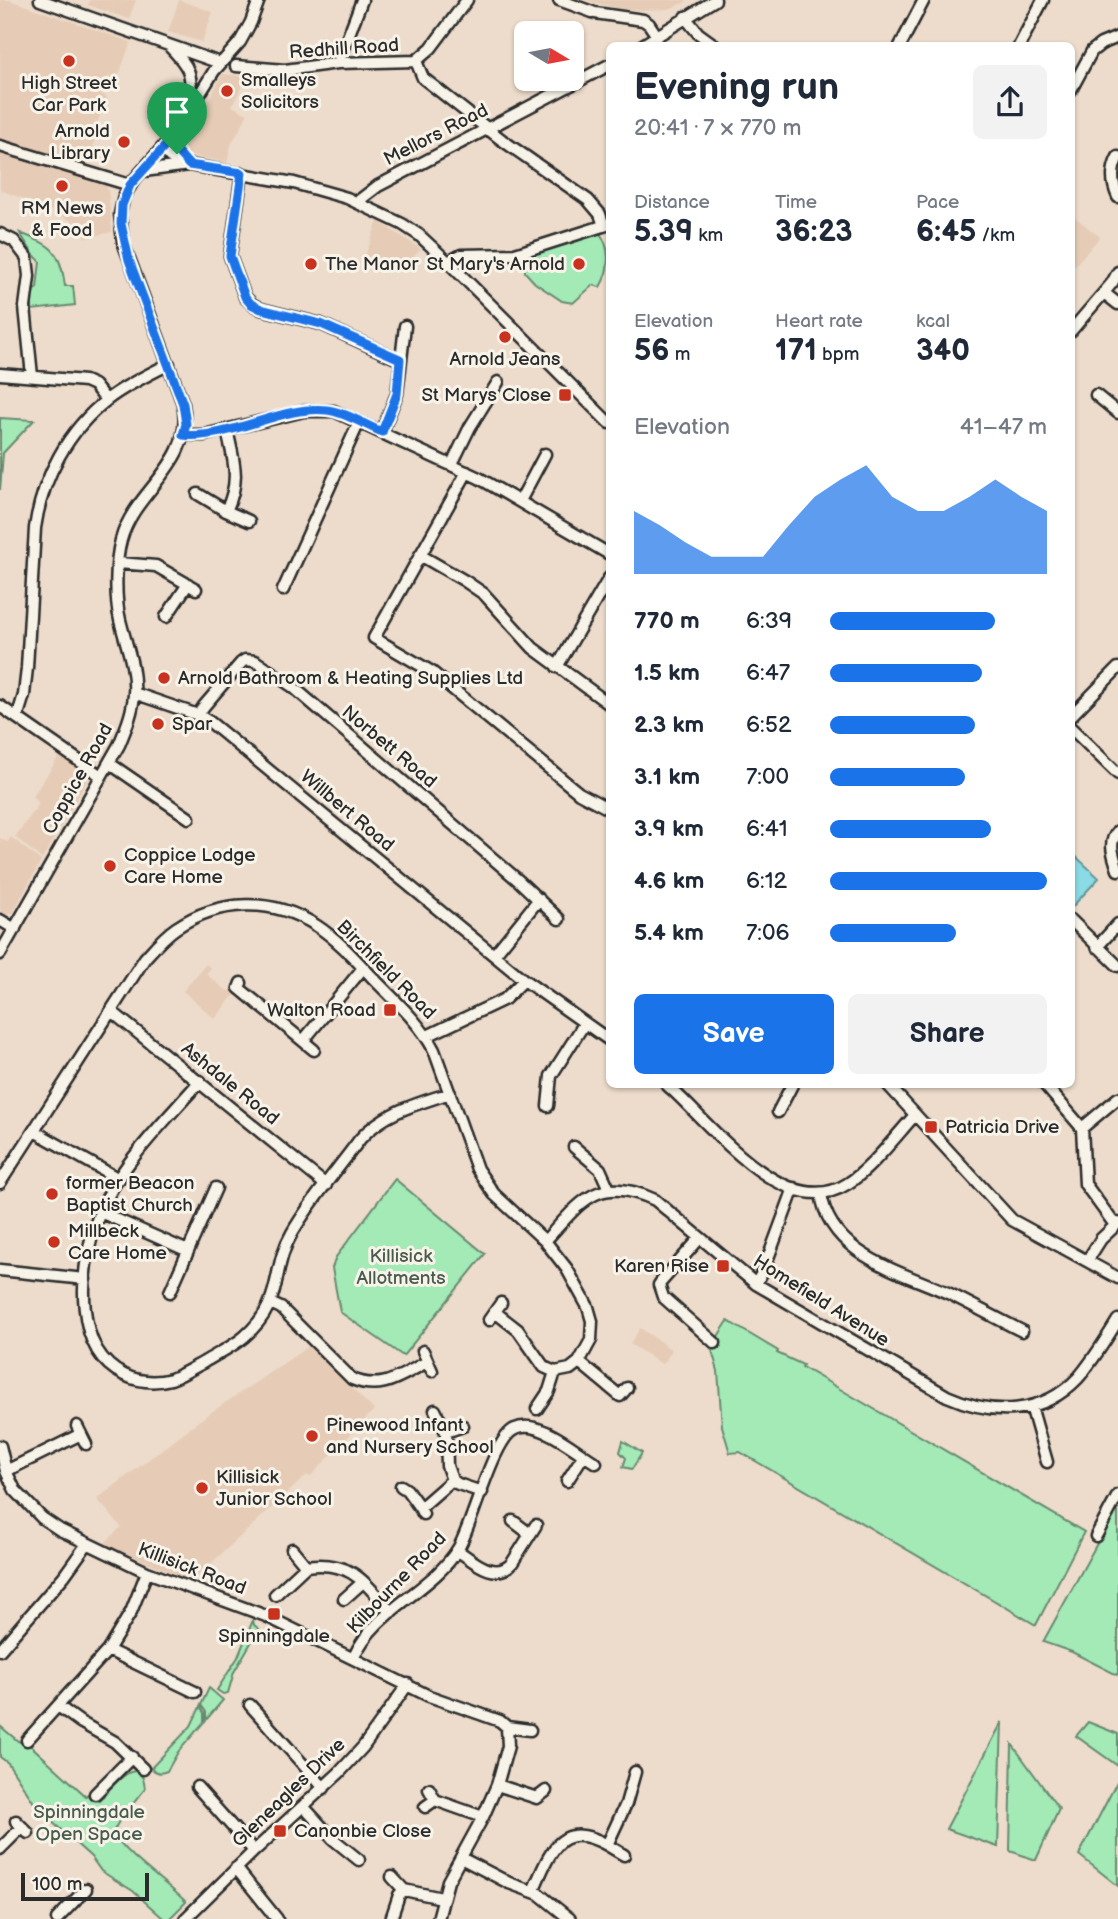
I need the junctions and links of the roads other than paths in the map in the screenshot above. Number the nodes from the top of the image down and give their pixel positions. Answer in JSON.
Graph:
{"nodes":[{"id":1,"x":40,"y":0,"type":"edge"},
{"id":2,"x":259,"y":0,"type":"edge"},
{"id":3,"x":362,"y":0,"type":"edge"},
{"id":4,"x":467,"y":0,"type":"edge"},
{"id":5,"x":559,"y":0,"type":"edge"},
{"id":6,"x":715,"y":0,"type":"edge"},
{"id":7,"x":924,"y":0,"type":"edge"},
{"id":8,"x":1043,"y":0,"type":"edge"},
{"id":9,"x":685,"y":18,"type":"junction"},
{"id":10,"x":656,"y":36,"type":"junction"},
{"id":11,"x":1118,"y":37,"type":"edge"},
{"id":12,"x":165,"y":42,"type":"junction"},
{"id":13,"x":647,"y":42,"type":"edge"},
{"id":14,"x":708,"y":42,"type":"edge"},
{"id":15,"x":902,"y":42,"type":"edge"},
{"id":16,"x":1021,"y":42,"type":"edge"},
{"id":17,"x":416,"y":61,"type":"junction"},
{"id":18,"x":220,"y":63,"type":"junction"},
{"id":19,"x":338,"y":63,"type":"junction"},
{"id":20,"x":236,"y":66,"type":"dead end"},
{"id":21,"x":606,"y":67,"type":"edge"},
{"id":22,"x":1075,"y":83,"type":"edge"},
{"id":23,"x":187,"y":116,"type":"junction"},
{"id":24,"x":488,"y":128,"type":"junction"},
{"id":25,"x":0,"y":146,"type":"edge"},
{"id":26,"x":166,"y":146,"type":"junction"},
{"id":27,"x":1118,"y":157,"type":"edge"},
{"id":28,"x":189,"y":165,"type":"junction"},
{"id":29,"x":142,"y":172,"type":"junction"},
{"id":30,"x":242,"y":173,"type":"junction"},
{"id":31,"x":130,"y":185,"type":"junction"},
{"id":32,"x":1118,"y":197,"type":"edge"},
{"id":33,"x":357,"y":202,"type":"junction"},
{"id":34,"x":606,"y":223,"type":"edge"},
{"id":35,"x":606,"y":225,"type":"edge"},
{"id":36,"x":0,"y":234,"type":"edge"},
{"id":37,"x":449,"y":262,"type":"junction"},
{"id":38,"x":1118,"y":272,"type":"edge"},
{"id":39,"x":1104,"y":293,"type":"junction"},
{"id":40,"x":1118,"y":304,"type":"edge"},
{"id":41,"x":405,"y":326,"type":"dead end"},
{"id":42,"x":1075,"y":326,"type":"edge"},
{"id":43,"x":400,"y":359,"type":"junction"},
{"id":44,"x":169,"y":364,"type":"junction"},
{"id":45,"x":0,"y":374,"type":"edge"},
{"id":46,"x":32,"y":376,"type":"junction"},
{"id":47,"x":498,"y":382,"type":"dead end"},
{"id":48,"x":1102,"y":396,"type":"dead end"},
{"id":49,"x":106,"y":400,"type":"junction"},
{"id":50,"x":1118,"y":412,"type":"edge"},
{"id":51,"x":606,"y":420,"type":"edge"},
{"id":52,"x":359,"y":422,"type":"junction"},
{"id":53,"x":227,"y":430,"type":"junction"},
{"id":54,"x":382,"y":432,"type":"junction"},
{"id":55,"x":183,"y":435,"type":"junction"},
{"id":56,"x":545,"y":454,"type":"dead end"},
{"id":57,"x":452,"y":464,"type":"junction"},
{"id":58,"x":467,"y":472,"type":"junction"},
{"id":59,"x":198,"y":494,"type":"dead end"},
{"id":60,"x":520,"y":501,"type":"junction"},
{"id":61,"x":226,"y":511,"type":"junction"},
{"id":62,"x":249,"y":521,"type":"dead end"},
{"id":63,"x":606,"y":552,"type":"edge"},
{"id":64,"x":420,"y":555,"type":"junction"},
{"id":65,"x":118,"y":563,"type":"junction"},
{"id":66,"x":606,"y":583,"type":"edge"},
{"id":67,"x":283,"y":590,"type":"dead end"},
{"id":68,"x":171,"y":615,"type":"dead end"},
{"id":69,"x":557,"y":667,"type":"junction"},
{"id":70,"x":1118,"y":668,"type":"edge"},
{"id":71,"x":134,"y":693,"type":"junction"},
{"id":72,"x":606,"y":702,"type":"edge"},
{"id":73,"x":0,"y":706,"type":"edge"},
{"id":74,"x":1075,"y":712,"type":"edge"},
{"id":75,"x":198,"y":715,"type":"junction"},
{"id":76,"x":17,"y":718,"type":"junction"},
{"id":77,"x":1075,"y":732,"type":"edge"},
{"id":78,"x":108,"y":763,"type":"junction"},
{"id":79,"x":1118,"y":774,"type":"edge"},
{"id":80,"x":101,"y":776,"type":"junction"},
{"id":81,"x":606,"y":807,"type":"edge"},
{"id":82,"x":189,"y":818,"type":"dead end"},
{"id":83,"x":1118,"y":831,"type":"edge"},
{"id":84,"x":1118,"y":870,"type":"edge"},
{"id":85,"x":539,"y":899,"type":"junction"},
{"id":86,"x":559,"y":919,"type":"dead end"},
{"id":87,"x":0,"y":920,"type":"edge"},
{"id":88,"x":1075,"y":924,"type":"edge"},
{"id":89,"x":1118,"y":924,"type":"edge"},
{"id":90,"x":15,"y":929,"type":"junction"},
{"id":91,"x":1097,"y":947,"type":"junction"},
{"id":92,"x":0,"y":954,"type":"edge"},
{"id":93,"x":494,"y":955,"type":"junction"},
{"id":94,"x":1118,"y":966,"type":"edge"},
{"id":95,"x":363,"y":968,"type":"junction"},
{"id":96,"x":524,"y":980,"type":"junction"},
{"id":97,"x":241,"y":983,"type":"dead end"},
{"id":98,"x":111,"y":1011,"type":"junction"},
{"id":99,"x":584,"y":1024,"type":"junction"},
{"id":100,"x":427,"y":1036,"type":"junction"},
{"id":101,"x":606,"y":1038,"type":"edge"},
{"id":102,"x":303,"y":1041,"type":"junction"},
{"id":103,"x":314,"y":1050,"type":"dead end"},
{"id":104,"x":200,"y":1081,"type":"junction"},
{"id":105,"x":670,"y":1088,"type":"edge"},
{"id":106,"x":790,"y":1088,"type":"edge"},
{"id":107,"x":891,"y":1088,"type":"edge"},
{"id":108,"x":1048,"y":1088,"type":"edge"},
{"id":109,"x":450,"y":1093,"type":"junction"},
{"id":110,"x":1118,"y":1098,"type":"edge"},
{"id":111,"x":548,"y":1106,"type":"dead end"},
{"id":112,"x":778,"y":1112,"type":"dead end"},
{"id":113,"x":915,"y":1115,"type":"junction"},
{"id":114,"x":1082,"y":1128,"type":"junction"},
{"id":115,"x":34,"y":1131,"type":"junction"},
{"id":116,"x":574,"y":1147,"type":"dead end"},
{"id":117,"x":4,"y":1169,"type":"edge"},
{"id":118,"x":119,"y":1179,"type":"junction"},
{"id":119,"x":0,"y":1184,"type":"edge"},
{"id":120,"x":326,"y":1185,"type":"junction"},
{"id":121,"x":216,"y":1188,"type":"dead end"},
{"id":122,"x":794,"y":1188,"type":"junction"},
{"id":123,"x":609,"y":1189,"type":"junction"},
{"id":124,"x":821,"y":1193,"type":"junction"},
{"id":125,"x":100,"y":1212,"type":"junction"},
{"id":126,"x":1117,"y":1224,"type":"edge"},
{"id":127,"x":700,"y":1238,"type":"junction"},
{"id":128,"x":545,"y":1241,"type":"junction"},
{"id":129,"x":188,"y":1251,"type":"junction"},
{"id":130,"x":1087,"y":1261,"type":"junction"},
{"id":131,"x":0,"y":1270,"type":"edge"},
{"id":132,"x":1118,"y":1278,"type":"edge"},
{"id":133,"x":85,"y":1279,"type":"junction"},
{"id":134,"x":756,"y":1284,"type":"junction"},
{"id":135,"x":170,"y":1292,"type":"dead end"},
{"id":136,"x":270,"y":1303,"type":"junction"},
{"id":137,"x":495,"y":1311,"type":"dead end"},
{"id":138,"x":1118,"y":1320,"type":"edge"},
{"id":139,"x":701,"y":1330,"type":"junction"},
{"id":140,"x":1022,"y":1331,"type":"dead end"},
{"id":141,"x":693,"y":1339,"type":"dead end"},
{"id":142,"x":715,"y":1343,"type":"dead end"},
{"id":143,"x":427,"y":1362,"type":"dead end"},
{"id":144,"x":579,"y":1362,"type":"junction"},
{"id":145,"x":555,"y":1372,"type":"junction"},
{"id":146,"x":624,"y":1395,"type":"dead end"},
{"id":147,"x":1031,"y":1406,"type":"junction"},
{"id":148,"x":537,"y":1409,"type":"dead end"},
{"id":149,"x":435,"y":1410,"type":"dead end"},
{"id":150,"x":463,"y":1426,"type":"dead end"},
{"id":151,"x":446,"y":1432,"type":"junction"},
{"id":152,"x":86,"y":1444,"type":"dead end"},
{"id":153,"x":0,"y":1446,"type":"edge"},
{"id":154,"x":583,"y":1455,"type":"junction"},
{"id":155,"x":1043,"y":1458,"type":"dead end"},
{"id":156,"x":596,"y":1463,"type":"dead end"},
{"id":157,"x":6,"y":1471,"type":"junction"},
{"id":158,"x":453,"y":1480,"type":"junction"},
{"id":159,"x":567,"y":1481,"type":"dead end"},
{"id":160,"x":401,"y":1486,"type":"dead end"},
{"id":161,"x":482,"y":1492,"type":"junction"},
{"id":162,"x":1118,"y":1494,"type":"edge"},
{"id":163,"x":513,"y":1521,"type":"dead end"},
{"id":164,"x":1096,"y":1536,"type":"dead end"},
{"id":165,"x":87,"y":1544,"type":"junction"},
{"id":166,"x":292,"y":1549,"type":"dead end"},
{"id":167,"x":457,"y":1550,"type":"junction"},
{"id":168,"x":306,"y":1566,"type":"junction"},
{"id":169,"x":147,"y":1572,"type":"junction"},
{"id":170,"x":363,"y":1582,"type":"junction"},
{"id":171,"x":275,"y":1595,"type":"dead end"},
{"id":172,"x":344,"y":1599,"type":"dead end"},
{"id":173,"x":391,"y":1612,"type":"junction"},
{"id":174,"x":0,"y":1650,"type":"edge"},
{"id":175,"x":108,"y":1650,"type":"junction"},
{"id":176,"x":354,"y":1657,"type":"junction"},
{"id":177,"x":408,"y":1685,"type":"junction"},
{"id":178,"x":195,"y":1692,"type":"dead end"},
{"id":179,"x":250,"y":1705,"type":"dead end"},
{"id":180,"x":58,"y":1706,"type":"junction"},
{"id":181,"x":507,"y":1727,"type":"junction"},
{"id":182,"x":530,"y":1730,"type":"dead end"},
{"id":183,"x":27,"y":1740,"type":"dead end"},
{"id":184,"x":132,"y":1758,"type":"junction"},
{"id":185,"x":143,"y":1769,"type":"dead end"},
{"id":186,"x":637,"y":1777,"type":"dead end"},
{"id":187,"x":497,"y":1785,"type":"junction"},
{"id":188,"x":197,"y":1787,"type":"dead end"},
{"id":189,"x":324,"y":1788,"type":"junction"},
{"id":190,"x":429,"y":1789,"type":"dead end"},
{"id":191,"x":95,"y":1794,"type":"dead end"},
{"id":192,"x":540,"y":1798,"type":"dead end"},
{"id":193,"x":435,"y":1800,"type":"junction"},
{"id":194,"x":303,"y":1806,"type":"junction"},
{"id":195,"x":425,"y":1807,"type":"dead end"},
{"id":196,"x":483,"y":1817,"type":"junction"},
{"id":197,"x":22,"y":1827,"type":"dead end"},
{"id":198,"x":607,"y":1845,"type":"junction"},
{"id":199,"x":0,"y":1849,"type":"edge"},
{"id":200,"x":254,"y":1850,"type":"junction"},
{"id":201,"x":624,"y":1855,"type":"dead end"},
{"id":202,"x":461,"y":1858,"type":"junction"},
{"id":203,"x":359,"y":1860,"type":"dead end"},
{"id":204,"x":236,"y":1868,"type":"junction"},
{"id":205,"x":392,"y":1877,"type":"dead end"},
{"id":206,"x":87,"y":1889,"type":"dead end"},
{"id":207,"x":404,"y":1890,"type":"junction"},
{"id":208,"x":533,"y":1891,"type":"junction"},
{"id":209,"x":442,"y":1898,"type":"junction"},
{"id":210,"x":57,"y":1919,"type":"edge"},
{"id":211,"x":185,"y":1919,"type":"edge"},
{"id":212,"x":277,"y":1919,"type":"edge"},
{"id":213,"x":391,"y":1919,"type":"edge"},
{"id":214,"x":438,"y":1919,"type":"edge"},
{"id":215,"x":570,"y":1919,"type":"edge"}],
"edges":[{"from":1,"to":12,"type":"street"},
{"from":2,"to":18,"type":"street","name":"Coppice Road"},
{"from":3,"to":19,"type":"street"},
{"from":4,"to":17,"type":"street","name":"Redhill Road"},
{"from":5,"to":10,"type":"street"},
{"from":6,"to":9,"type":"street"},
{"from":7,"to":15,"type":"street"},
{"from":8,"to":16,"type":"street"},
{"from":9,"to":10,"type":"street"},
{"from":9,"to":14,"type":"street"},
{"from":10,"to":13,"type":"street"},
{"from":11,"to":22,"type":"street"},
{"from":12,"to":18,"type":"street"},
{"from":12,"to":23,"type":"street"},
{"from":17,"to":19,"type":"street","name":"Redhill Road"},
{"from":17,"to":24,"type":"street"},
{"from":18,"to":23,"type":"street","name":"Coppice Road"},
{"from":19,"to":20,"type":"street","name":"Redhill Road"},
{"from":21,"to":24,"type":"street","name":"Mellors Road"},
{"from":23,"to":26,"type":"street","name":"Coppice Road"},
{"from":24,"to":33,"type":"street","name":"Mellors Road"},
{"from":24,"to":34,"type":"street"},
{"from":25,"to":31,"type":"street"},
{"from":26,"to":28,"type":"street"},
{"from":26,"to":29,"type":"street","name":"Coppice Road"},
{"from":27,"to":32,"type":"street"},
{"from":28,"to":29,"type":"street"},
{"from":28,"to":30,"type":"street"},
{"from":29,"to":31,"type":"street","name":"Coppice Road"},
{"from":30,"to":33,"type":"street"},
{"from":30,"to":43,"type":"street"},
{"from":31,"to":44,"type":"street","name":"Coppice Road"},
{"from":33,"to":37,"type":"street"},
{"from":35,"to":37,"type":"street"},
{"from":36,"to":46,"type":"street"},
{"from":37,"to":51,"type":"street"},
{"from":38,"to":39,"type":"street"},
{"from":39,"to":40,"type":"street"},
{"from":39,"to":42,"type":"street"},
{"from":41,"to":43,"type":"street"},
{"from":43,"to":54,"type":"street"},
{"from":44,"to":49,"type":"street"},
{"from":44,"to":55,"type":"street","name":"Coppice Road"},
{"from":45,"to":46,"type":"street"},
{"from":46,"to":49,"type":"street"},
{"from":47,"to":57,"type":"street"},
{"from":48,"to":50,"type":"street"},
{"from":49,"to":76,"type":"street"},
{"from":52,"to":53,"type":"street"},
{"from":52,"to":54,"type":"street"},
{"from":52,"to":67,"type":"street"},
{"from":53,"to":55,"type":"street"},
{"from":53,"to":61,"type":"street"},
{"from":54,"to":57,"type":"street"},
{"from":55,"to":65,"type":"street","name":"Coppice Road"},
{"from":56,"to":60,"type":"street"},
{"from":57,"to":58,"type":"street"},
{"from":58,"to":60,"type":"street"},
{"from":58,"to":64,"type":"street"},
{"from":59,"to":61,"type":"street"},
{"from":60,"to":63,"type":"street"},
{"from":61,"to":62,"type":"street"},
{"from":64,"to":69,"type":"street"},
{"from":64,"to":81,"type":"street"},
{"from":65,"to":68,"type":"street"},
{"from":65,"to":71,"type":"street","name":"Coppice Road"},
{"from":66,"to":69,"type":"street"},
{"from":69,"to":72,"type":"street"},
{"from":70,"to":74,"type":"street"},
{"from":71,"to":75,"type":"street","name":"Willbert Road"},
{"from":71,"to":78,"type":"street","name":"Coppice Road"},
{"from":73,"to":76,"type":"street"},
{"from":75,"to":85,"type":"street","name":"Norbett Road"},
{"from":75,"to":93,"type":"street","name":"Willbert Road"},
{"from":76,"to":80,"type":"street"},
{"from":77,"to":79,"type":"street"},
{"from":78,"to":80,"type":"street","name":"Coppice Road"},
{"from":78,"to":82,"type":"street"},
{"from":80,"to":90,"type":"street","name":"Coppice Road"},
{"from":83,"to":84,"type":"street"},
{"from":85,"to":86,"type":"street","name":"Norbett Road"},
{"from":85,"to":93,"type":"street"},
{"from":87,"to":90,"type":"street"},
{"from":88,"to":91,"type":"street"},
{"from":89,"to":91,"type":"street"},
{"from":90,"to":92,"type":"street","name":"Coppice Road"},
{"from":91,"to":94,"type":"street"},
{"from":93,"to":96,"type":"street","name":"Willbert Road"},
{"from":95,"to":98,"type":"street","name":"Birchfield Road"},
{"from":95,"to":100,"type":"street","name":"Birchfield Road"},
{"from":95,"to":102,"type":"street"},
{"from":96,"to":99,"type":"street"},
{"from":96,"to":100,"type":"street"},
{"from":97,"to":102,"type":"street"},
{"from":98,"to":104,"type":"street","name":"Ashdale Road"},
{"from":98,"to":115,"type":"street","name":"Birchfield Road"},
{"from":99,"to":101,"type":"street"},
{"from":99,"to":111,"type":"street"},
{"from":100,"to":109,"type":"street","name":"Birchfield Road"},
{"from":102,"to":103,"type":"street"},
{"from":104,"to":118,"type":"street"},
{"from":104,"to":120,"type":"street","name":"Ashdale Road"},
{"from":105,"to":122,"type":"street"},
{"from":106,"to":112,"type":"street"},
{"from":107,"to":113,"type":"street"},
{"from":108,"to":114,"type":"street"},
{"from":109,"to":120,"type":"street"},
{"from":109,"to":128,"type":"street","name":"Birchfield Road"},
{"from":110,"to":114,"type":"street"},
{"from":113,"to":124,"type":"street"},
{"from":113,"to":130,"type":"street"},
{"from":114,"to":126,"type":"street"},
{"from":115,"to":117,"type":"street","name":"Birchfield Road"},
{"from":115,"to":118,"type":"street"},
{"from":116,"to":123,"type":"street"},
{"from":117,"to":119,"type":"street"},
{"from":118,"to":125,"type":"street"},
{"from":120,"to":136,"type":"street"},
{"from":121,"to":129,"type":"street"},
{"from":122,"to":124,"type":"street"},
{"from":122,"to":134,"type":"street"},
{"from":123,"to":127,"type":"street","name":"Homefield Avenue"},
{"from":123,"to":128,"type":"street"},
{"from":124,"to":140,"type":"street"},
{"from":125,"to":129,"type":"street"},
{"from":125,"to":133,"type":"street"},
{"from":126,"to":130,"type":"street"},
{"from":127,"to":134,"type":"street","name":"Homefield Avenue"},
{"from":127,"to":139,"type":"street"},
{"from":128,"to":144,"type":"street","name":"Birchfield Road"},
{"from":129,"to":135,"type":"street"},
{"from":130,"to":132,"type":"street"},
{"from":131,"to":133,"type":"street"},
{"from":133,"to":136,"type":"street"},
{"from":134,"to":147,"type":"street","name":"Homefield Avenue"},
{"from":136,"to":143,"type":"street"},
{"from":137,"to":145,"type":"street"},
{"from":138,"to":147,"type":"street","name":"Homefield Avenue"},
{"from":139,"to":141,"type":"street"},
{"from":139,"to":142,"type":"street"},
{"from":144,"to":145,"type":"street"},
{"from":144,"to":146,"type":"street"},
{"from":145,"to":148,"type":"street"},
{"from":147,"to":155,"type":"street"},
{"from":149,"to":151,"type":"street"},
{"from":150,"to":151,"type":"street"},
{"from":151,"to":158,"type":"street"},
{"from":152,"to":157,"type":"street"},
{"from":153,"to":157,"type":"street","name":"Killisick Road"},
{"from":154,"to":156,"type":"street","name":"Kilbourne Road"},
{"from":154,"to":159,"type":"street"},
{"from":154,"to":161,"type":"street","name":"Kilbourne Road"},
{"from":157,"to":165,"type":"street","name":"Killisick Road"},
{"from":158,"to":160,"type":"street"},
{"from":158,"to":161,"type":"street"},
{"from":161,"to":167,"type":"street","name":"Kilbourne Road"},
{"from":162,"to":164,"type":"street"},
{"from":163,"to":167,"type":"street"},
{"from":165,"to":169,"type":"street","name":"Killisick Road"},
{"from":165,"to":174,"type":"street"},
{"from":166,"to":168,"type":"street"},
{"from":167,"to":173,"type":"street","name":"Kilbourne Road"},
{"from":168,"to":170,"type":"street"},
{"from":168,"to":171,"type":"street"},
{"from":169,"to":175,"type":"street"},
{"from":169,"to":176,"type":"street","name":"Killisick Road"},
{"from":170,"to":172,"type":"street"},
{"from":170,"to":173,"type":"street"},
{"from":173,"to":176,"type":"street","name":"Kilbourne Road"},
{"from":175,"to":178,"type":"street"},
{"from":175,"to":180,"type":"street"},
{"from":176,"to":177,"type":"street","name":"Killisick Road"},
{"from":177,"to":181,"type":"street","name":"Killisick Road"},
{"from":177,"to":189,"type":"street","name":"Gleneagles Drive"},
{"from":179,"to":189,"type":"street"},
{"from":180,"to":183,"type":"street"},
{"from":180,"to":184,"type":"street"},
{"from":181,"to":182,"type":"street","name":"Killisick Road"},
{"from":181,"to":187,"type":"street"},
{"from":184,"to":185,"type":"street"},
{"from":184,"to":191,"type":"street"},
{"from":186,"to":198,"type":"street"},
{"from":187,"to":192,"type":"street"},
{"from":187,"to":196,"type":"street"},
{"from":188,"to":200,"type":"street"},
{"from":189,"to":194,"type":"street","name":"Gleneagles Drive"},
{"from":190,"to":193,"type":"street"},
{"from":193,"to":195,"type":"street"},
{"from":193,"to":196,"type":"street"},
{"from":194,"to":200,"type":"street","name":"Gleneagles Drive"},
{"from":194,"to":203,"type":"street"},
{"from":196,"to":202,"type":"street"},
{"from":197,"to":199,"type":"street"},
{"from":198,"to":201,"type":"street"},
{"from":198,"to":208,"type":"street"},
{"from":200,"to":204,"type":"street","name":"Gleneagles Drive"},
{"from":202,"to":208,"type":"street"},
{"from":202,"to":209,"type":"street"},
{"from":204,"to":211,"type":"street","name":"Gleneagles Drive"},
{"from":204,"to":212,"type":"street"},
{"from":205,"to":207,"type":"street"},
{"from":206,"to":210,"type":"street"},
{"from":207,"to":209,"type":"street"},
{"from":207,"to":213,"type":"street"},
{"from":208,"to":215,"type":"street"},
{"from":209,"to":214,"type":"street"}]}
